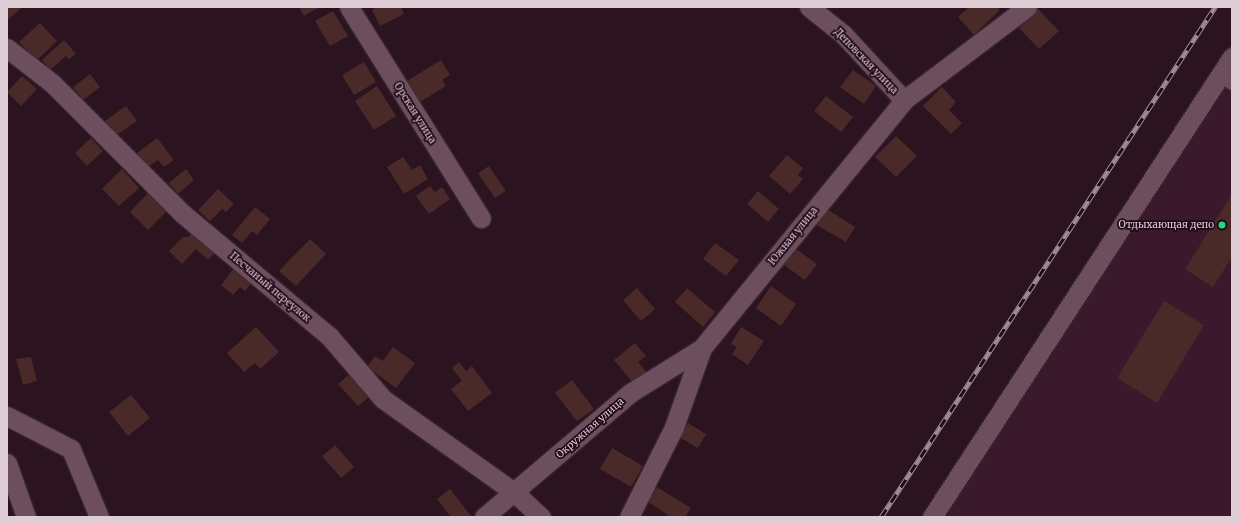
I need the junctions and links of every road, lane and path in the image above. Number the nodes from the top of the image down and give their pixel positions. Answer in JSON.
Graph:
{"nodes":[{"id":1,"x":348,"y":7,"type":"edge"},
{"id":2,"x":809,"y":7,"type":"edge"},
{"id":3,"x":1027,"y":7,"type":"edge"},
{"id":4,"x":7,"y":48,"type":"edge"},
{"id":5,"x":1232,"y":57,"type":"edge"},
{"id":6,"x":1226,"y":81,"type":"edge"},
{"id":7,"x":904,"y":100,"type":"junction"},
{"id":8,"x":481,"y":218,"type":"dead end"},
{"id":9,"x":702,"y":348,"type":"junction"},
{"id":10,"x":7,"y":416,"type":"edge"},
{"id":11,"x":7,"y":463,"type":"edge"},
{"id":12,"x":514,"y":492,"type":"junction"},
{"id":13,"x":26,"y":517,"type":"edge"},
{"id":14,"x":99,"y":517,"type":"edge"},
{"id":15,"x":484,"y":517,"type":"edge"},
{"id":16,"x":541,"y":517,"type":"edge"},
{"id":17,"x":628,"y":517,"type":"edge"},
{"id":18,"x":932,"y":517,"type":"edge"}],
"edges":[{"from":1,"to":8,"type":"street","name":"Орская улица"},
{"from":2,"to":7,"type":"street","name":"Деповская улица"},
{"from":3,"to":7,"type":"street","name":"Южная улица"},
{"from":4,"to":12,"type":"street","name":"Песчаный переулок"},
{"from":5,"to":6,"type":"street"},
{"from":6,"to":18,"type":"street"},
{"from":7,"to":9,"type":"street","name":"Южная улица"},
{"from":9,"to":12,"type":"street","name":"Окружная улица"},
{"from":9,"to":17,"type":"street","name":"Южная улица"},
{"from":10,"to":14,"type":"street"},
{"from":11,"to":13,"type":"street"},
{"from":12,"to":15,"type":"street","name":"Окружная улица"},
{"from":12,"to":16,"type":"street","name":"Песчаный переулок"}]}
